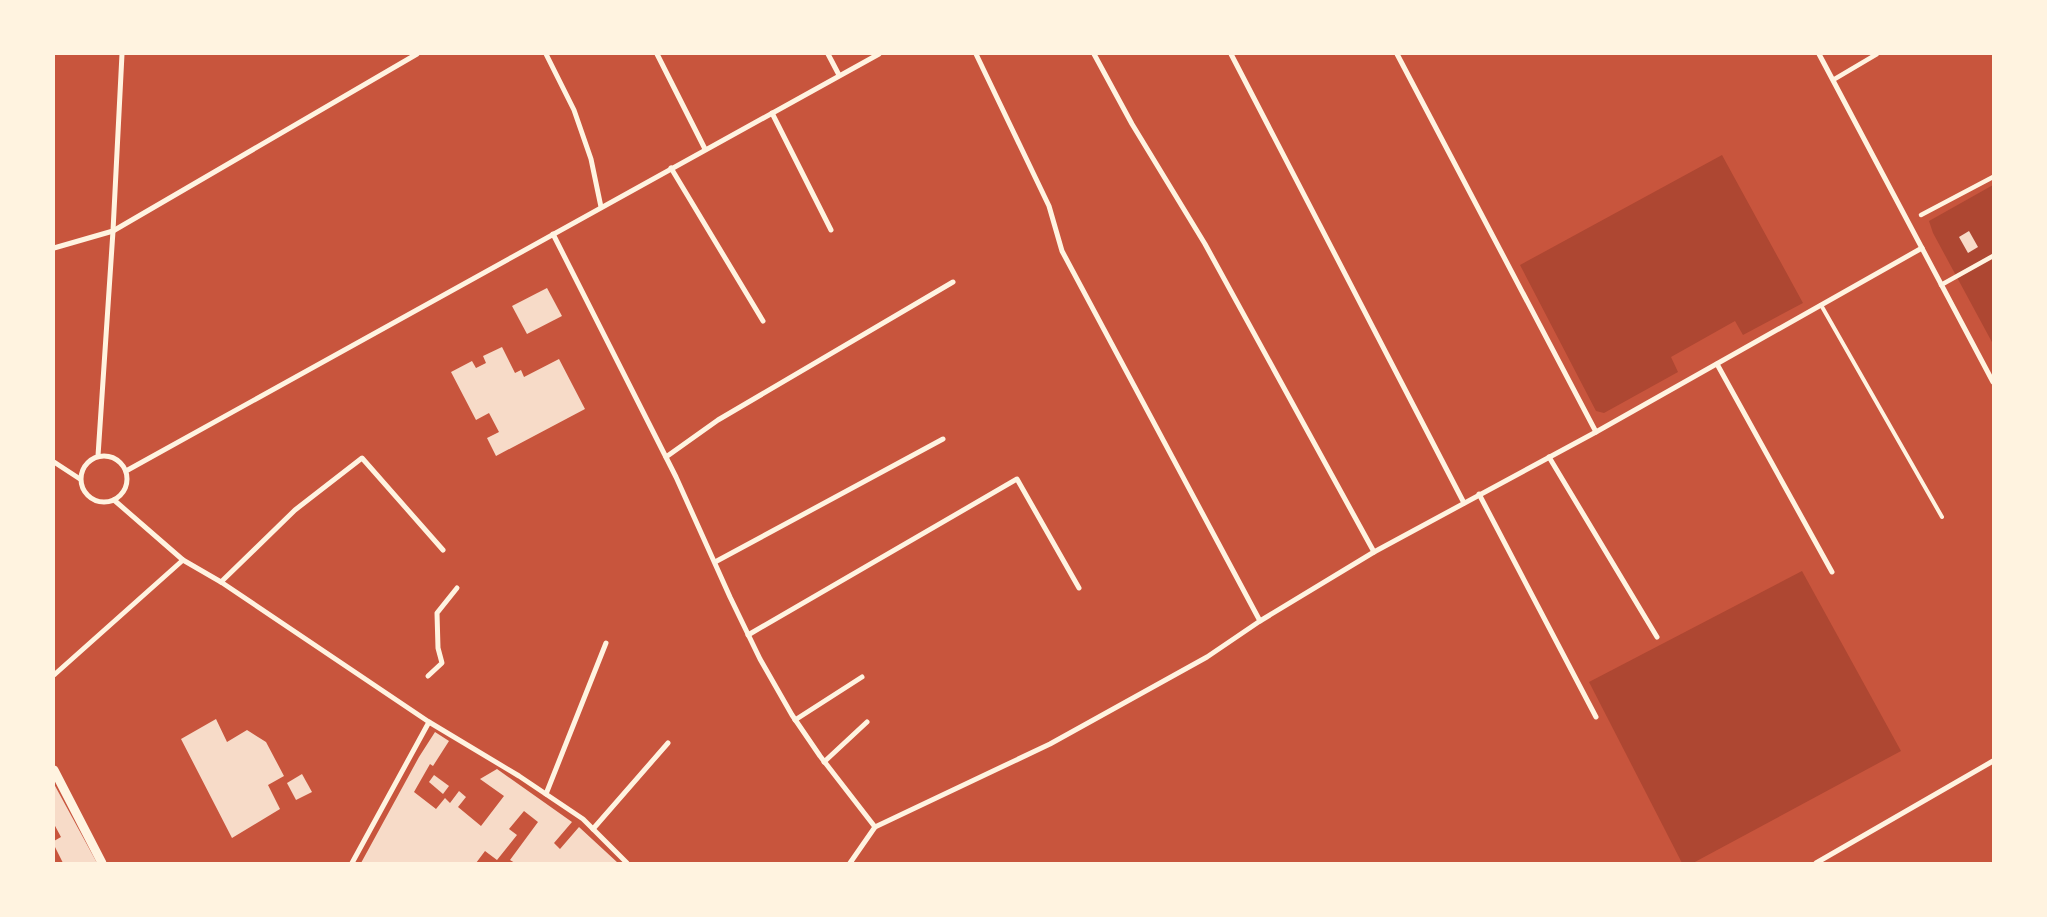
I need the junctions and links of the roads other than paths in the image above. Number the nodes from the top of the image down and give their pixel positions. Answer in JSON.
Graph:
{"nodes":[{"id":1,"x":122,"y":54,"type":"edge"},
{"id":2,"x":417,"y":54,"type":"edge"},
{"id":3,"x":546,"y":54,"type":"edge"},
{"id":4,"x":657,"y":54,"type":"edge"},
{"id":5,"x":828,"y":54,"type":"edge"},
{"id":6,"x":879,"y":54,"type":"edge"},
{"id":7,"x":976,"y":54,"type":"edge"},
{"id":8,"x":1094,"y":54,"type":"edge"},
{"id":9,"x":1231,"y":54,"type":"edge"},
{"id":10,"x":1397,"y":54,"type":"edge"},
{"id":11,"x":1819,"y":54,"type":"edge"},
{"id":12,"x":1878,"y":54,"type":"edge"},
{"id":13,"x":839,"y":76,"type":"junction"},
{"id":14,"x":1833,"y":80,"type":"junction"},
{"id":15,"x":772,"y":113,"type":"junction"},
{"id":16,"x":705,"y":150,"type":"junction"},
{"id":17,"x":672,"y":168,"type":"junction"},
{"id":18,"x":1993,"y":177,"type":"edge"},
{"id":19,"x":601,"y":207,"type":"junction"},
{"id":20,"x":1921,"y":215,"type":"dead end"},
{"id":21,"x":831,"y":230,"type":"dead end"},
{"id":22,"x":113,"y":231,"type":"junction"},
{"id":23,"x":553,"y":234,"type":"junction"},
{"id":24,"x":54,"y":248,"type":"edge"},
{"id":25,"x":1922,"y":248,"type":"junction"},
{"id":26,"x":1993,"y":256,"type":"edge"},
{"id":27,"x":953,"y":282,"type":"dead end"},
{"id":28,"x":1941,"y":285,"type":"junction"},
{"id":29,"x":1821,"y":305,"type":"junction"},
{"id":30,"x":763,"y":321,"type":"dead end"},
{"id":31,"x":1717,"y":364,"type":"junction"},
{"id":32,"x":1992,"y":379,"type":"edge"},
{"id":33,"x":1596,"y":432,"type":"junction"},
{"id":34,"x":943,"y":439,"type":"dead end"},
{"id":35,"x":98,"y":456,"type":"junction"},
{"id":36,"x":666,"y":457,"type":"junction"},
{"id":37,"x":1549,"y":457,"type":"junction"},
{"id":38,"x":54,"y":462,"type":"edge"},
{"id":39,"x":126,"y":471,"type":"junction"},
{"id":40,"x":80,"y":479,"type":"junction"},
{"id":41,"x":1479,"y":494,"type":"junction"},
{"id":42,"x":114,"y":500,"type":"junction"},
{"id":43,"x":1464,"y":503,"type":"junction"},
{"id":44,"x":1942,"y":518,"type":"dead end"},
{"id":45,"x":443,"y":550,"type":"dead end"},
{"id":46,"x":1374,"y":552,"type":"junction"},
{"id":47,"x":183,"y":560,"type":"junction"},
{"id":48,"x":715,"y":562,"type":"junction"},
{"id":49,"x":1832,"y":572,"type":"dead end"},
{"id":50,"x":221,"y":582,"type":"junction"},
{"id":51,"x":457,"y":588,"type":"dead end"},
{"id":52,"x":1079,"y":588,"type":"dead end"},
{"id":53,"x":1260,"y":621,"type":"junction"},
{"id":54,"x":748,"y":635,"type":"junction"},
{"id":55,"x":1657,"y":637,"type":"dead end"},
{"id":56,"x":606,"y":643,"type":"dead end"},
{"id":57,"x":54,"y":674,"type":"edge"},
{"id":58,"x":428,"y":676,"type":"dead end"},
{"id":59,"x":862,"y":677,"type":"dead end"},
{"id":60,"x":1596,"y":717,"type":"dead end"},
{"id":61,"x":796,"y":720,"type":"junction"},
{"id":62,"x":429,"y":722,"type":"junction"},
{"id":63,"x":867,"y":722,"type":"dead end"},
{"id":64,"x":668,"y":743,"type":"dead end"},
{"id":65,"x":1993,"y":761,"type":"edge"},
{"id":66,"x":824,"y":762,"type":"junction"},
{"id":67,"x":54,"y":770,"type":"edge"},
{"id":68,"x":546,"y":794,"type":"junction"},
{"id":69,"x":875,"y":827,"type":"junction"},
{"id":70,"x":593,"y":829,"type":"junction"},
{"id":71,"x":102,"y":863,"type":"edge"},
{"id":72,"x":352,"y":863,"type":"edge"},
{"id":73,"x":627,"y":863,"type":"edge"},
{"id":74,"x":850,"y":863,"type":"edge"},
{"id":75,"x":1816,"y":863,"type":"edge"}],
"edges":[{"from":1,"to":22,"type":"street"},
{"from":2,"to":22,"type":"street"},
{"from":3,"to":19,"type":"street"},
{"from":4,"to":16,"type":"street"},
{"from":5,"to":13,"type":"street"},
{"from":6,"to":13,"type":"street"},
{"from":7,"to":53,"type":"street"},
{"from":8,"to":46,"type":"street"},
{"from":9,"to":43,"type":"street"},
{"from":10,"to":33,"type":"street"},
{"from":11,"to":14,"type":"street"},
{"from":12,"to":14,"type":"street"},
{"from":13,"to":15,"type":"street"},
{"from":14,"to":25,"type":"street"},
{"from":15,"to":16,"type":"street"},
{"from":15,"to":21,"type":"street"},
{"from":16,"to":17,"type":"street"},
{"from":17,"to":19,"type":"street"},
{"from":17,"to":30,"type":"street"},
{"from":18,"to":20,"type":"street"},
{"from":19,"to":23,"type":"street"},
{"from":22,"to":24,"type":"street"},
{"from":22,"to":35,"type":"street"},
{"from":23,"to":36,"type":"street"},
{"from":23,"to":39,"type":"street"},
{"from":25,"to":28,"type":"street"},
{"from":25,"to":29,"type":"street"},
{"from":26,"to":28,"type":"street"},
{"from":27,"to":36,"type":"street"},
{"from":28,"to":32,"type":"street"},
{"from":29,"to":31,"type":"street"},
{"from":29,"to":44,"type":"lane"},
{"from":31,"to":33,"type":"street"},
{"from":31,"to":49,"type":"street"},
{"from":33,"to":37,"type":"street"},
{"from":34,"to":48,"type":"street"},
{"from":35,"to":39,"type":"street"},
{"from":35,"to":40,"type":"street"},
{"from":36,"to":48,"type":"street"},
{"from":37,"to":41,"type":"street"},
{"from":37,"to":55,"type":"street"},
{"from":38,"to":40,"type":"street"},
{"from":39,"to":42,"type":"street"},
{"from":40,"to":42,"type":"street"},
{"from":41,"to":43,"type":"street"},
{"from":41,"to":60,"type":"street"},
{"from":42,"to":47,"type":"street"},
{"from":43,"to":46,"type":"street"},
{"from":45,"to":50,"type":"street"},
{"from":46,"to":53,"type":"street"},
{"from":47,"to":50,"type":"street"},
{"from":47,"to":57,"type":"street"},
{"from":48,"to":54,"type":"street"},
{"from":50,"to":62,"type":"street"},
{"from":51,"to":58,"type":"street"},
{"from":52,"to":54,"type":"street"},
{"from":53,"to":69,"type":"street"},
{"from":54,"to":61,"type":"street"},
{"from":56,"to":68,"type":"street"},
{"from":59,"to":61,"type":"street"},
{"from":61,"to":66,"type":"street"},
{"from":62,"to":68,"type":"street"},
{"from":62,"to":72,"type":"street"},
{"from":63,"to":66,"type":"street"},
{"from":64,"to":70,"type":"street"},
{"from":65,"to":75,"type":"street"},
{"from":66,"to":69,"type":"street"},
{"from":67,"to":71,"type":"street"},
{"from":68,"to":70,"type":"street"},
{"from":69,"to":74,"type":"street"},
{"from":70,"to":73,"type":"street"}]}
